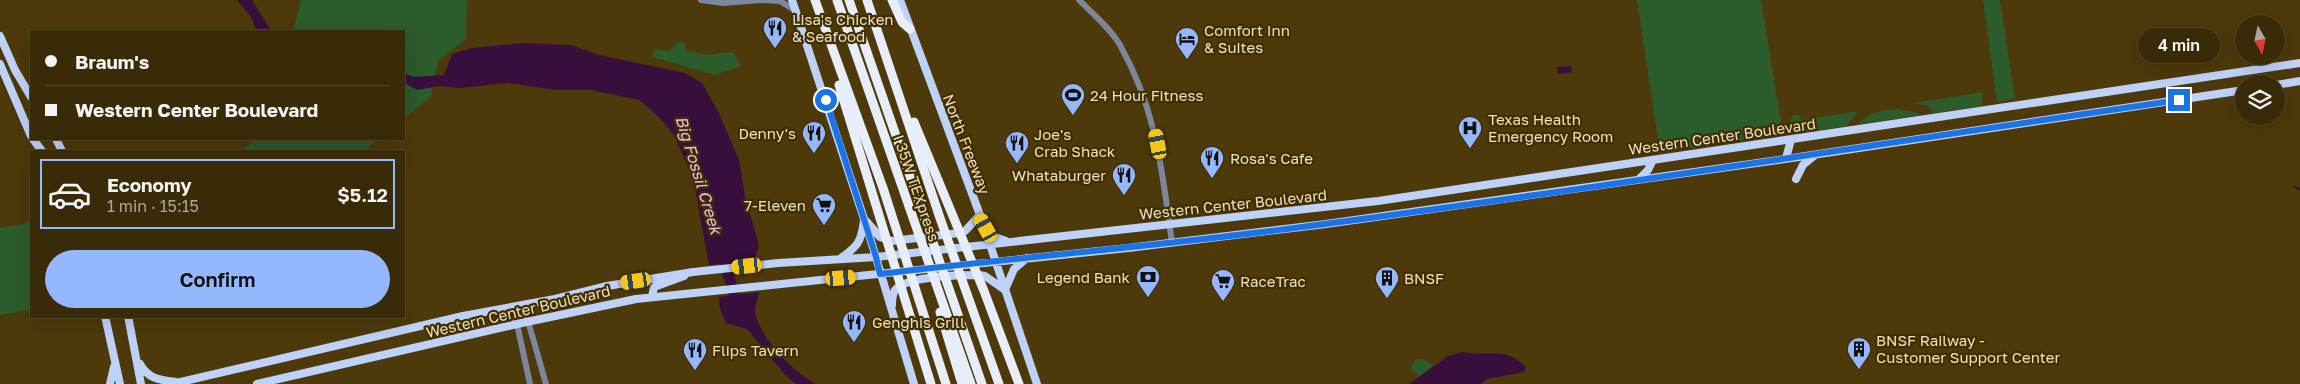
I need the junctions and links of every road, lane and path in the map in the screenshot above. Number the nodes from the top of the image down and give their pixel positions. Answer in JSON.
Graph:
{"nodes":[{"id":1,"x":701,"y":0,"type":"edge"},
{"id":2,"x":762,"y":0,"type":"edge"},
{"id":3,"x":792,"y":0,"type":"edge"},
{"id":4,"x":815,"y":0,"type":"edge"},
{"id":5,"x":837,"y":0,"type":"edge"},
{"id":6,"x":850,"y":0,"type":"edge"},
{"id":7,"x":867,"y":0,"type":"edge"},
{"id":8,"x":892,"y":0,"type":"edge"},
{"id":9,"x":900,"y":0,"type":"edge"},
{"id":10,"x":1079,"y":0,"type":"edge"},
{"id":11,"x":796,"y":11,"type":"junction"},
{"id":12,"x":910,"y":29,"type":"junction"},
{"id":13,"x":0,"y":36,"type":"edge"},
{"id":14,"x":831,"y":46,"type":"junction"},
{"id":15,"x":2300,"y":63,"type":"edge"},
{"id":16,"x":0,"y":64,"type":"edge"},
{"id":17,"x":2300,"y":81,"type":"edge"},
{"id":18,"x":2285,"y":84,"type":"edge"},
{"id":19,"x":2235,"y":91,"type":"edge"},
{"id":20,"x":30,"y":95,"type":"edge"},
{"id":21,"x":904,"y":108,"type":"junction"},
{"id":22,"x":1992,"y":109,"type":"junction"},
{"id":23,"x":1994,"y":127,"type":"junction"},
{"id":24,"x":30,"y":132,"type":"edge"},
{"id":25,"x":1791,"y":140,"type":"junction"},
{"id":26,"x":1817,"y":154,"type":"junction"},
{"id":27,"x":1786,"y":158,"type":"junction"},
{"id":28,"x":1652,"y":160,"type":"junction"},
{"id":29,"x":1639,"y":179,"type":"junction"},
{"id":30,"x":1796,"y":179,"type":"dead end"},
{"id":31,"x":1460,"y":189,"type":"junction"},
{"id":32,"x":1462,"y":206,"type":"junction"},
{"id":33,"x":1312,"y":209,"type":"junction"},
{"id":34,"x":980,"y":215,"type":"junction"},
{"id":35,"x":864,"y":219,"type":"junction"},
{"id":36,"x":1169,"y":224,"type":"junction"},
{"id":37,"x":1314,"y":226,"type":"junction"},
{"id":38,"x":1012,"y":242,"type":"junction"},
{"id":39,"x":1172,"y":243,"type":"junction"},
{"id":40,"x":988,"y":245,"type":"junction"},
{"id":41,"x":876,"y":257,"type":"junction"},
{"id":42,"x":1027,"y":258,"type":"junction"},
{"id":43,"x":841,"y":259,"type":"junction"},
{"id":44,"x":994,"y":260,"type":"junction"},
{"id":45,"x":693,"y":272,"type":"junction"},
{"id":46,"x":880,"y":274,"type":"junction"},
{"id":47,"x":1005,"y":290,"type":"junction"},
{"id":48,"x":652,"y":297,"type":"junction"},
{"id":49,"x":519,"y":306,"type":"junction"},
{"id":50,"x":508,"y":308,"type":"junction"},
{"id":51,"x":105,"y":318,"type":"edge"},
{"id":52,"x":128,"y":318,"type":"edge"},
{"id":53,"x":894,"y":319,"type":"junction"},
{"id":54,"x":528,"y":321,"type":"junction"},
{"id":55,"x":517,"y":324,"type":"junction"},
{"id":56,"x":137,"y":359,"type":"junction"},
{"id":57,"x":114,"y":363,"type":"junction"},
{"id":58,"x":998,"y":381,"type":"edge"},
{"id":59,"x":1036,"y":381,"type":"edge"},
{"id":60,"x":982,"y":382,"type":"edge"},
{"id":61,"x":1019,"y":382,"type":"edge"},
{"id":62,"x":175,"y":383,"type":"edge"},
{"id":63,"x":931,"y":383,"type":"edge"},
{"id":64,"x":946,"y":383,"type":"edge"},
{"id":65,"x":966,"y":383,"type":"edge"},
{"id":66,"x":110,"y":384,"type":"edge"},
{"id":67,"x":120,"y":384,"type":"edge"},
{"id":68,"x":141,"y":384,"type":"edge"},
{"id":69,"x":257,"y":384,"type":"edge"},
{"id":70,"x":530,"y":384,"type":"edge"},
{"id":71,"x":546,"y":384,"type":"edge"},
{"id":72,"x":914,"y":384,"type":"edge"}],
"edges":[{"from":1,"to":2,"type":"street"},
{"from":2,"to":11,"type":"street"},
{"from":3,"to":11,"type":"main road"},
{"from":4,"to":14,"type":"highway"},
{"from":5,"to":65,"type":"highway","name":"I 35W TEXpress"},
{"from":6,"to":60,"type":"highway","name":"I 35W TEXpress"},
{"from":7,"to":21,"type":"highway"},
{"from":8,"to":12,"type":"highway"},
{"from":9,"to":12,"type":"main road","name":"North Freeway"},
{"from":10,"to":36,"type":"street"},
{"from":11,"to":35,"type":"main road"},
{"from":12,"to":34,"type":"main road","name":"North Freeway"},
{"from":13,"to":20,"type":"main road"},
{"from":14,"to":63,"type":"highway"},
{"from":14,"to":64,"type":"highway"},
{"from":15,"to":22,"type":"main road","name":"Western Center Boulevard"},
{"from":16,"to":24,"type":"main road"},
{"from":17,"to":18,"type":"main road"},
{"from":19,"to":23,"type":"main road","name":"Western Center Boulevard"},
{"from":21,"to":58,"type":"highway"},
{"from":21,"to":61,"type":"highway"},
{"from":22,"to":23,"type":"main road"},
{"from":22,"to":25,"type":"main road","name":"Western Center Boulevard"},
{"from":23,"to":26,"type":"main road","name":"Western Center Boulevard"},
{"from":25,"to":27,"type":"main road"},
{"from":25,"to":28,"type":"main road","name":"Western Center Boulevard"},
{"from":26,"to":27,"type":"main road","name":"Western Center Boulevard"},
{"from":26,"to":30,"type":"main road"},
{"from":27,"to":29,"type":"main road","name":"Western Center Boulevard"},
{"from":28,"to":29,"type":"main road"},
{"from":28,"to":31,"type":"main road","name":"Western Center Boulevard"},
{"from":29,"to":32,"type":"main road","name":"Western Center Boulevard"},
{"from":31,"to":32,"type":"main road"},
{"from":31,"to":33,"type":"main road","name":"Western Center Boulevard"},
{"from":32,"to":37,"type":"main road","name":"Western Center Boulevard"},
{"from":33,"to":36,"type":"main road","name":"Western Center Boulevard"},
{"from":33,"to":37,"type":"main road"},
{"from":34,"to":35,"type":"main road"},
{"from":34,"to":38,"type":"main road"},
{"from":34,"to":40,"type":"main road","name":"North Freeway"},
{"from":35,"to":41,"type":"main road"},
{"from":35,"to":43,"type":"main road"},
{"from":36,"to":38,"type":"main road","name":"Western Center Boulevard"},
{"from":36,"to":39,"type":"street"},
{"from":37,"to":39,"type":"main road","name":"Western Center Boulevard"},
{"from":38,"to":40,"type":"main road","name":"Western Center Boulevard"},
{"from":39,"to":42,"type":"main road","name":"Western Center Boulevard"},
{"from":40,"to":41,"type":"main road","name":"Western Center Boulevard"},
{"from":40,"to":44,"type":"main road","name":"North Freeway"},
{"from":41,"to":43,"type":"main road","name":"Western Center Boulevard"},
{"from":41,"to":46,"type":"main road"},
{"from":42,"to":44,"type":"main road","name":"Western Center Boulevard"},
{"from":42,"to":47,"type":"main road"},
{"from":43,"to":45,"type":"main road","name":"Western Center Boulevard"},
{"from":44,"to":46,"type":"main road","name":"Western Center Boulevard"},
{"from":44,"to":47,"type":"main road","name":"North Freeway"},
{"from":45,"to":48,"type":"main road"},
{"from":45,"to":49,"type":"main road","name":"Western Center Boulevard"},
{"from":46,"to":48,"type":"main road","name":"Western Center Boulevard"},
{"from":46,"to":53,"type":"main road"},
{"from":47,"to":53,"type":"main road"},
{"from":47,"to":59,"type":"main road","name":"North Freeway"},
{"from":48,"to":54,"type":"main road","name":"Western Center Boulevard"},
{"from":49,"to":50,"type":"main road","name":"Western Center Boulevard"},
{"from":49,"to":54,"type":"street"},
{"from":50,"to":55,"type":"street"},
{"from":50,"to":62,"type":"main road","name":"Western Center Boulevard"},
{"from":51,"to":57,"type":"main road"},
{"from":52,"to":56,"type":"main road"},
{"from":53,"to":72,"type":"main road"},
{"from":54,"to":55,"type":"main road","name":"Western Center Boulevard"},
{"from":54,"to":71,"type":"street"},
{"from":55,"to":69,"type":"main road","name":"Western Center Boulevard"},
{"from":55,"to":70,"type":"street"},
{"from":56,"to":62,"type":"main road"},
{"from":56,"to":68,"type":"main road"},
{"from":57,"to":66,"type":"main road"},
{"from":57,"to":67,"type":"main road"}]}
